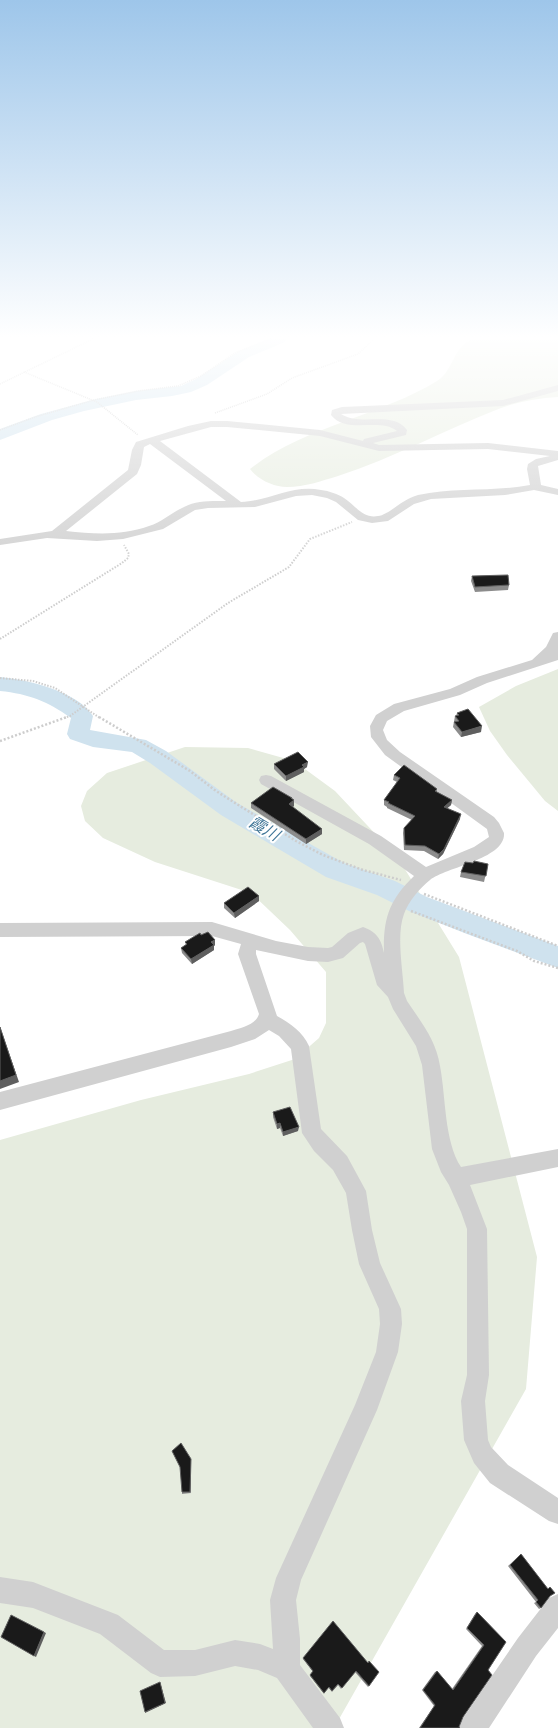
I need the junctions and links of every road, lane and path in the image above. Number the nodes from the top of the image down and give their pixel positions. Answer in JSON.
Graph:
{"nodes":[{"id":1,"x":28,"y":420,"type":"edge"},
{"id":2,"x":119,"y":420,"type":"edge"},
{"id":3,"x":203,"y":420,"type":"edge"},
{"id":4,"x":343,"y":420,"type":"edge"},
{"id":5,"x":192,"y":428,"type":"junction"},
{"id":6,"x":0,"y":430,"type":"edge"},
{"id":7,"x":148,"y":441,"type":"junction"},
{"id":8,"x":361,"y":443,"type":"junction"},
{"id":9,"x":558,"y":454,"type":"edge"},
{"id":10,"x":558,"y":458,"type":"edge"},
{"id":11,"x":534,"y":487,"type":"junction"},
{"id":12,"x":558,"y":492,"type":"edge"},
{"id":13,"x":237,"y":504,"type":"junction"},
{"id":14,"x":358,"y":517,"type":"junction"},
{"id":15,"x":55,"y":534,"type":"junction"},
{"id":16,"x":117,"y":537,"type":"junction"},
{"id":17,"x":0,"y":542,"type":"edge"},
{"id":18,"x":558,"y":636,"type":"edge"},
{"id":19,"x":0,"y":639,"type":"edge"},
{"id":20,"x":558,"y":655,"type":"edge"},
{"id":21,"x":533,"y":666,"type":"junction"},
{"id":22,"x":0,"y":678,"type":"edge"},
{"id":23,"x":82,"y":708,"type":"junction"},
{"id":24,"x":0,"y":741,"type":"edge"},
{"id":25,"x":266,"y":780,"type":"dead end"},
{"id":26,"x":425,"y":875,"type":"junction"},
{"id":27,"x":406,"y":897,"type":"junction"},
{"id":28,"x":0,"y":930,"type":"edge"},
{"id":29,"x":252,"y":941,"type":"junction"},
{"id":30,"x":558,"y":946,"type":"edge"},
{"id":31,"x":558,"y":968,"type":"edge"},
{"id":32,"x":395,"y":993,"type":"junction"},
{"id":33,"x":268,"y":1020,"type":"junction"},
{"id":34,"x":0,"y":1101,"type":"edge"},
{"id":35,"x":558,"y":1158,"type":"edge"},
{"id":36,"x":456,"y":1178,"type":"junction"},
{"id":37,"x":558,"y":1512,"type":"edge"},
{"id":38,"x":0,"y":1590,"type":"edge"},
{"id":39,"x":558,"y":1607,"type":"edge"},
{"id":40,"x":286,"y":1669,"type":"junction"},
{"id":41,"x":330,"y":1728,"type":"edge"},
{"id":42,"x":473,"y":1728,"type":"edge"}],
"edges":[{"from":1,"to":6,"type":"path"},
{"from":2,"to":7,"type":"path"},
{"from":3,"to":5,"type":"path"},
{"from":4,"to":8,"type":"street"},
{"from":5,"to":7,"type":"street"},
{"from":5,"to":8,"type":"street"},
{"from":7,"to":13,"type":"street"},
{"from":7,"to":15,"type":"street"},
{"from":8,"to":9,"type":"street"},
{"from":10,"to":11,"type":"street"},
{"from":11,"to":12,"type":"street"},
{"from":11,"to":14,"type":"street"},
{"from":13,"to":14,"type":"street"},
{"from":13,"to":16,"type":"street"},
{"from":14,"to":23,"type":"path"},
{"from":15,"to":16,"type":"street"},
{"from":15,"to":17,"type":"street"},
{"from":16,"to":19,"type":"path"},
{"from":18,"to":21,"type":"street"},
{"from":20,"to":21,"type":"street"},
{"from":21,"to":26,"type":"street"},
{"from":22,"to":23,"type":"path"},
{"from":23,"to":24,"type":"path"},
{"from":23,"to":27,"type":"path"},
{"from":25,"to":26,"type":"street"},
{"from":26,"to":27,"type":"street"},
{"from":27,"to":30,"type":"path"},
{"from":27,"to":31,"type":"path"},
{"from":27,"to":32,"type":"street"},
{"from":28,"to":29,"type":"street"},
{"from":29,"to":32,"type":"street"},
{"from":29,"to":33,"type":"street"},
{"from":32,"to":36,"type":"street"},
{"from":33,"to":34,"type":"street"},
{"from":33,"to":40,"type":"street"},
{"from":35,"to":36,"type":"street"},
{"from":36,"to":37,"type":"street"},
{"from":38,"to":40,"type":"street"},
{"from":39,"to":42,"type":"street"},
{"from":40,"to":41,"type":"street"}]}
